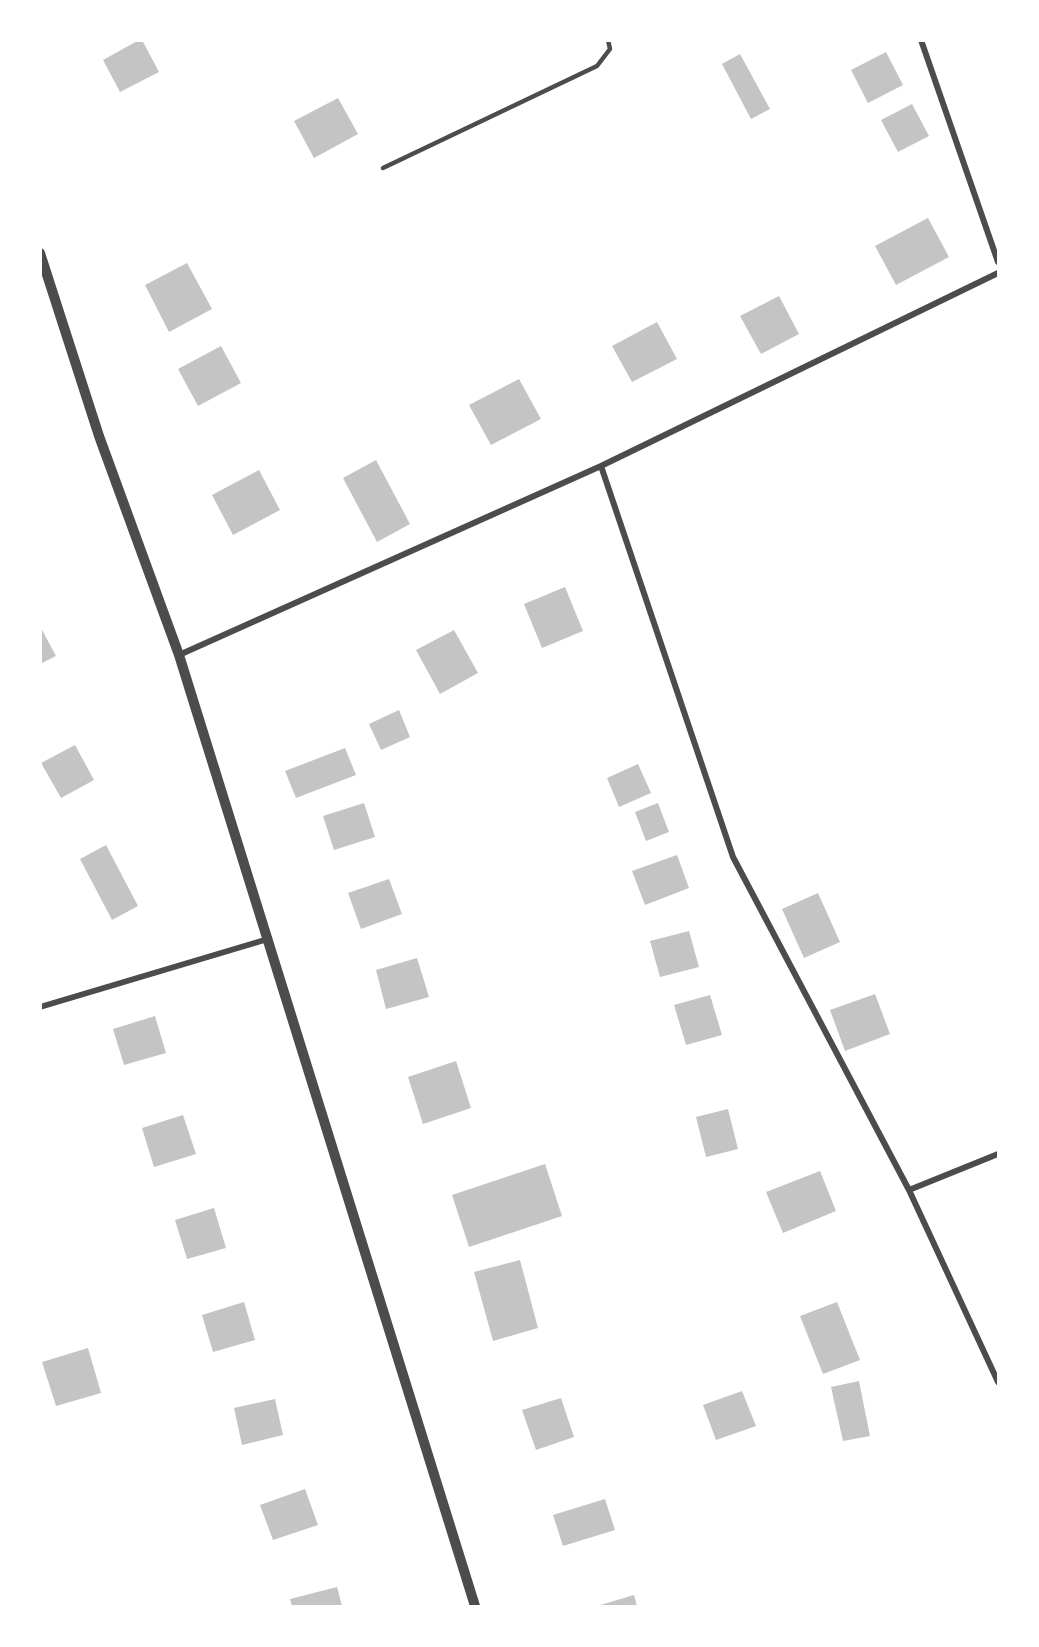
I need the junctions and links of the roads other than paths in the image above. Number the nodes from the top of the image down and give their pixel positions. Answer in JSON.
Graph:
{"nodes":[{"id":1,"x":608,"y":40,"type":"edge"},
{"id":2,"x":921,"y":40,"type":"edge"},
{"id":3,"x":383,"y":168,"type":"dead end"},
{"id":4,"x":40,"y":253,"type":"edge"},
{"id":5,"x":999,"y":261,"type":"edge"},
{"id":6,"x":999,"y":273,"type":"edge"},
{"id":7,"x":601,"y":466,"type":"junction"},
{"id":8,"x":179,"y":655,"type":"junction"},
{"id":9,"x":268,"y":939,"type":"junction"},
{"id":10,"x":40,"y":1007,"type":"edge"},
{"id":11,"x":999,"y":1154,"type":"edge"},
{"id":12,"x":909,"y":1190,"type":"junction"},
{"id":13,"x":999,"y":1382,"type":"edge"},
{"id":14,"x":475,"y":1606,"type":"edge"}],
"edges":[{"from":1,"to":3,"type":"lane"},
{"from":2,"to":5,"type":"street"},
{"from":4,"to":8,"type":"street"},
{"from":6,"to":7,"type":"street"},
{"from":7,"to":8,"type":"street"},
{"from":7,"to":12,"type":"street"},
{"from":8,"to":9,"type":"street"},
{"from":9,"to":10,"type":"street"},
{"from":9,"to":14,"type":"street"},
{"from":11,"to":12,"type":"street"},
{"from":12,"to":13,"type":"street"}]}
